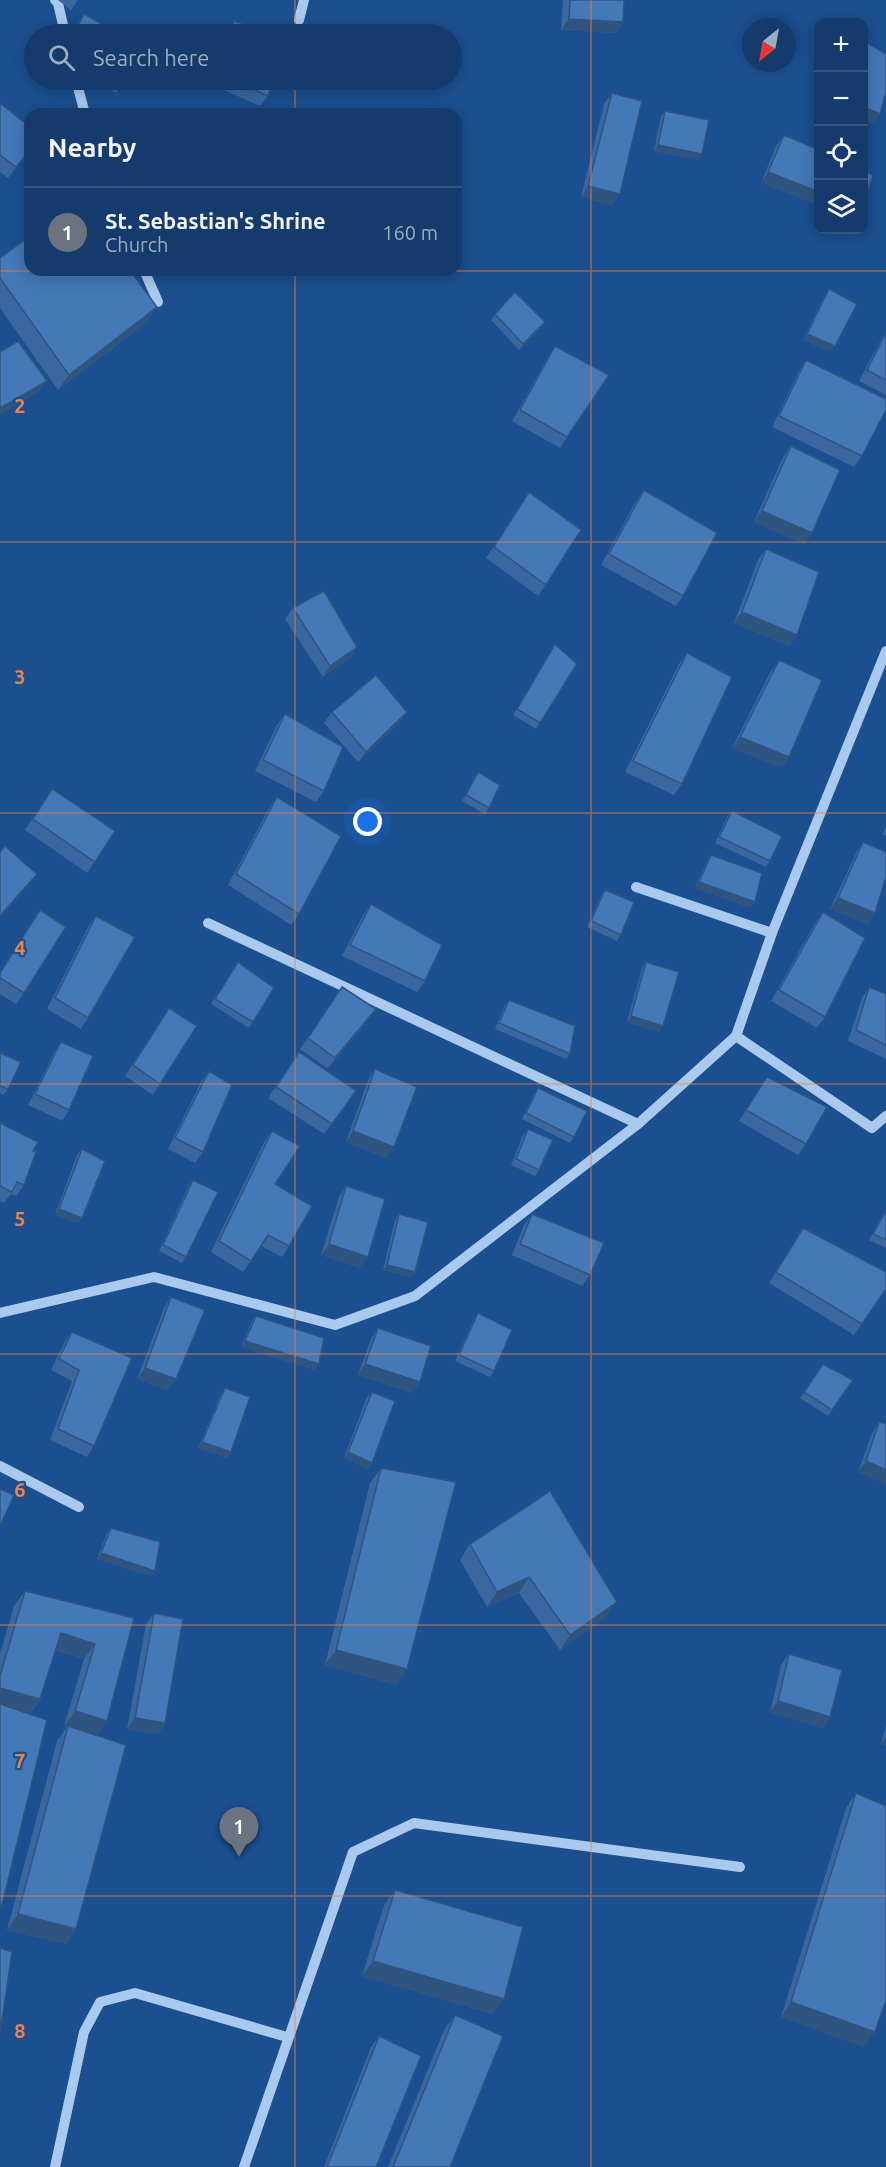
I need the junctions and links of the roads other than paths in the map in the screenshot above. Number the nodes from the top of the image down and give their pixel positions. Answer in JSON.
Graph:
{"nodes":[{"id":1,"x":55,"y":0,"type":"edge"},
{"id":2,"x":304,"y":0,"type":"edge"},
{"id":3,"x":298,"y":20,"type":"dead end"},
{"id":4,"x":63,"y":24,"type":"edge"},
{"id":5,"x":79,"y":90,"type":"edge"},
{"id":6,"x":83,"y":108,"type":"edge"},
{"id":7,"x":147,"y":276,"type":"edge"},
{"id":8,"x":158,"y":302,"type":"dead end"},
{"id":9,"x":885,"y":657,"type":"edge"},
{"id":10,"x":636,"y":887,"type":"dead end"},
{"id":11,"x":208,"y":923,"type":"dead end"},
{"id":12,"x":772,"y":933,"type":"junction"},
{"id":13,"x":736,"y":1036,"type":"junction"},
{"id":14,"x":886,"y":1116,"type":"edge"},
{"id":15,"x":638,"y":1124,"type":"junction"},
{"id":16,"x":0,"y":1313,"type":"edge"},
{"id":17,"x":0,"y":1466,"type":"edge"},
{"id":18,"x":79,"y":1507,"type":"dead end"},
{"id":19,"x":740,"y":1867,"type":"dead end"},
{"id":20,"x":287,"y":2037,"type":"junction"},
{"id":21,"x":55,"y":2167,"type":"edge"},
{"id":22,"x":244,"y":2167,"type":"edge"}],
"edges":[{"from":1,"to":4,"type":"street"},
{"from":2,"to":3,"type":"street"},
{"from":5,"to":6,"type":"street"},
{"from":7,"to":8,"type":"street"},
{"from":9,"to":12,"type":"street"},
{"from":10,"to":12,"type":"street"},
{"from":11,"to":15,"type":"street"},
{"from":12,"to":13,"type":"street"},
{"from":13,"to":14,"type":"street"},
{"from":13,"to":15,"type":"street"},
{"from":15,"to":16,"type":"street"},
{"from":17,"to":18,"type":"street"},
{"from":19,"to":20,"type":"street"},
{"from":20,"to":21,"type":"street"},
{"from":20,"to":22,"type":"street"}]}
